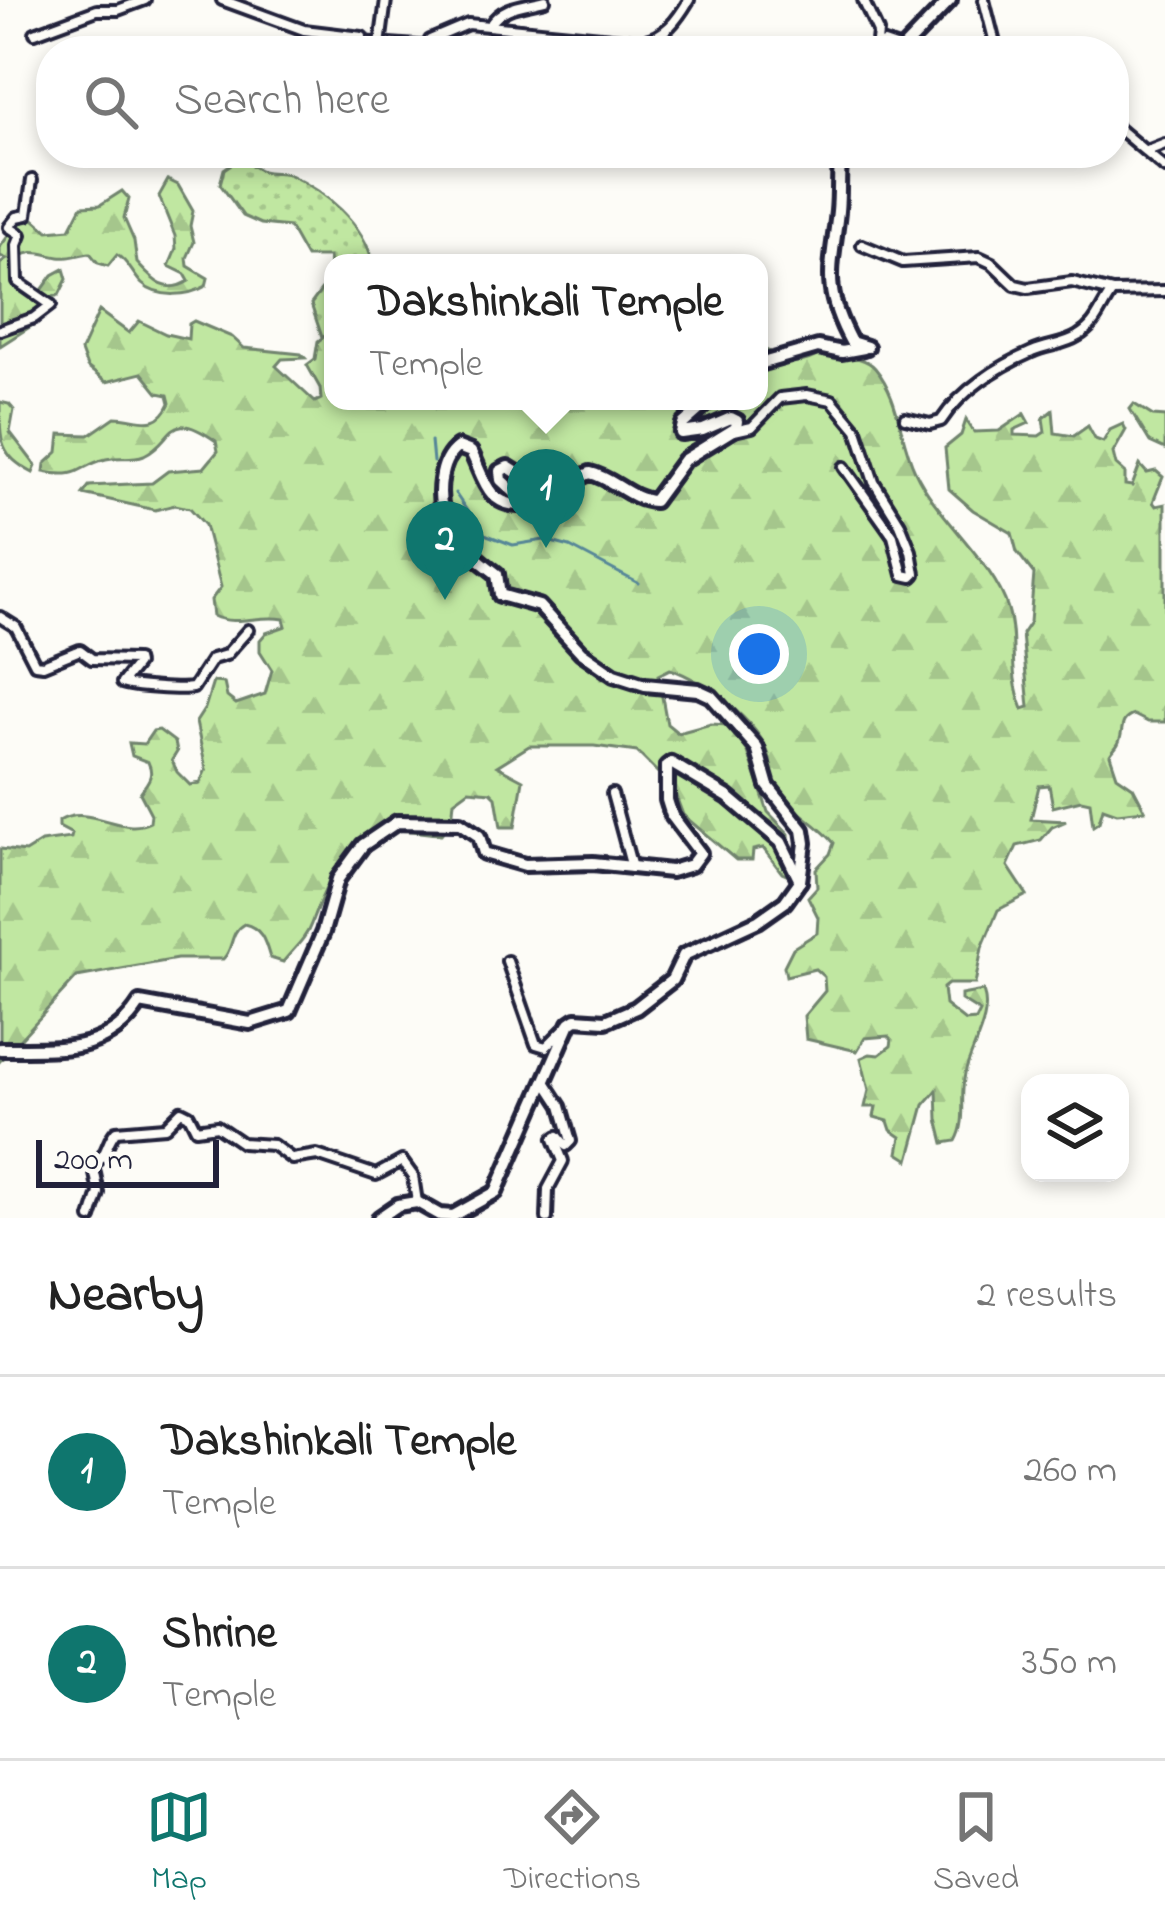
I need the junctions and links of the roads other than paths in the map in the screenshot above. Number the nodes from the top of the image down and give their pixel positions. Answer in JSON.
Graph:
{"nodes":[{"id":1,"x":146,"y":0,"type":"edge"},
{"id":2,"x":222,"y":0,"type":"edge"},
{"id":3,"x":386,"y":0,"type":"edge"},
{"id":4,"x":544,"y":0,"type":"edge"},
{"id":5,"x":689,"y":0,"type":"edge"},
{"id":6,"x":863,"y":0,"type":"edge"},
{"id":7,"x":950,"y":0,"type":"edge"},
{"id":8,"x":985,"y":0,"type":"edge"},
{"id":9,"x":490,"y":25,"type":"junction"},
{"id":10,"x":35,"y":33,"type":"dead end"},
{"id":11,"x":358,"y":36,"type":"edge"},
{"id":12,"x":381,"y":36,"type":"edge"},
{"id":13,"x":440,"y":36,"type":"edge"},
{"id":14,"x":594,"y":36,"type":"edge"},
{"id":15,"x":658,"y":36,"type":"edge"},
{"id":16,"x":876,"y":36,"type":"edge"},
{"id":17,"x":917,"y":36,"type":"edge"},
{"id":18,"x":993,"y":36,"type":"edge"},
{"id":19,"x":1129,"y":137,"type":"edge"},
{"id":20,"x":1165,"y":144,"type":"edge"},
{"id":21,"x":1147,"y":151,"type":"junction"},
{"id":22,"x":840,"y":168,"type":"edge"},
{"id":23,"x":1165,"y":168,"type":"edge"},
{"id":24,"x":32,"y":180,"type":"dead end"},
{"id":25,"x":862,"y":245,"type":"dead end"},
{"id":26,"x":1165,"y":291,"type":"edge"},
{"id":27,"x":1112,"y":292,"type":"junction"},
{"id":28,"x":0,"y":330,"type":"edge"},
{"id":29,"x":768,"y":361,"type":"edge"},
{"id":30,"x":699,"y":410,"type":"edge"},
{"id":31,"x":904,"y":418,"type":"dead end"},
{"id":32,"x":734,"y":430,"type":"junction"},
{"id":33,"x":844,"y":467,"type":"dead end"},
{"id":34,"x":0,"y":617,"type":"edge"},
{"id":35,"x":248,"y":630,"type":"dead end"},
{"id":36,"x":612,"y":794,"type":"dead end"},
{"id":37,"x":632,"y":868,"type":"junction"},
{"id":38,"x":800,"y":881,"type":"junction"},
{"id":39,"x":507,"y":961,"type":"dead end"},
{"id":40,"x":570,"y":1023,"type":"junction"},
{"id":41,"x":0,"y":1049,"type":"edge"},
{"id":42,"x":544,"y":1080,"type":"junction"},
{"id":43,"x":417,"y":1202,"type":"junction"},
{"id":44,"x":92,"y":1218,"type":"edge"},
{"id":45,"x":379,"y":1218,"type":"edge"},
{"id":46,"x":547,"y":1218,"type":"edge"}],
"edges":[{"from":1,"to":10,"type":"street"},
{"from":2,"to":11,"type":"street"},
{"from":3,"to":12,"type":"street"},
{"from":4,"to":9,"type":"street"},
{"from":5,"to":15,"type":"street"},
{"from":6,"to":16,"type":"street"},
{"from":7,"to":17,"type":"main road"},
{"from":8,"to":18,"type":"street"},
{"from":9,"to":13,"type":"street"},
{"from":9,"to":14,"type":"street"},
{"from":19,"to":21,"type":"street"},
{"from":20,"to":21,"type":"street"},
{"from":21,"to":23,"type":"street"},
{"from":22,"to":29,"type":"main road"},
{"from":24,"to":28,"type":"street"},
{"from":25,"to":27,"type":"street"},
{"from":26,"to":27,"type":"street"},
{"from":27,"to":31,"type":"street"},
{"from":30,"to":32,"type":"main road"},
{"from":32,"to":33,"type":"street"},
{"from":32,"to":38,"type":"main road"},
{"from":34,"to":35,"type":"street"},
{"from":36,"to":37,"type":"street"},
{"from":37,"to":38,"type":"main road"},
{"from":37,"to":41,"type":"main road"},
{"from":38,"to":40,"type":"main road"},
{"from":39,"to":40,"type":"street"},
{"from":40,"to":42,"type":"main road"},
{"from":42,"to":43,"type":"main road"},
{"from":42,"to":46,"type":"street"},
{"from":43,"to":44,"type":"street"},
{"from":43,"to":45,"type":"main road"}]}
